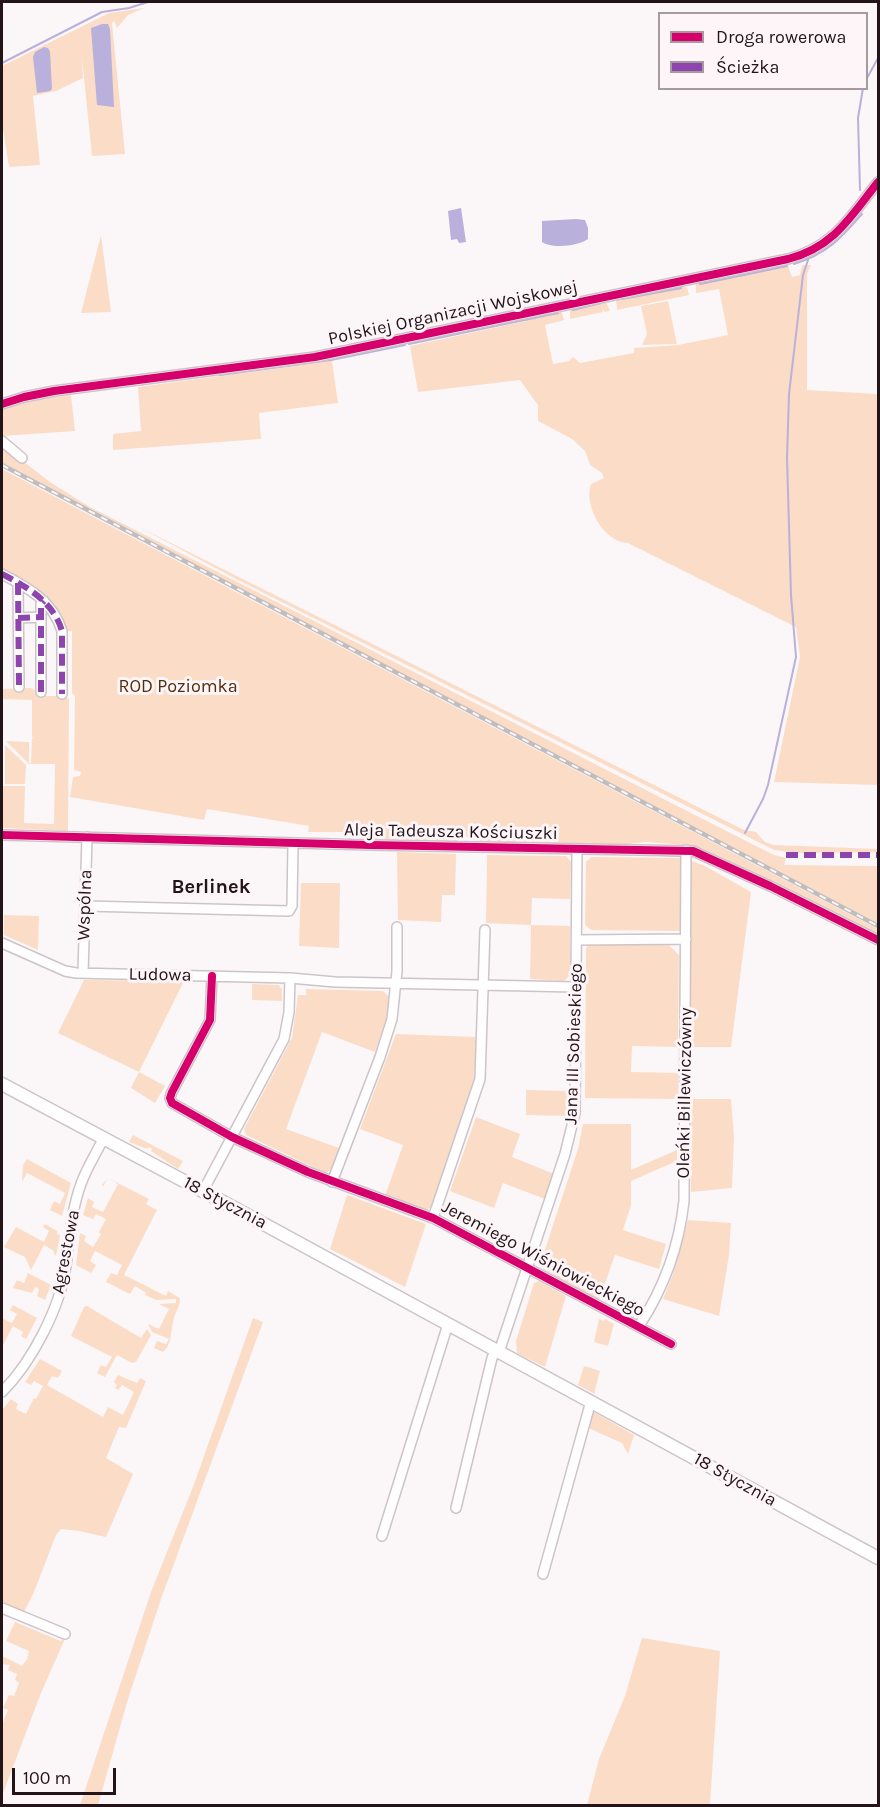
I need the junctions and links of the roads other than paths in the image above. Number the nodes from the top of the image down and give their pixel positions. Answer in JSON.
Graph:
{"nodes":[{"id":1,"x":879,"y":182,"type":"edge"},
{"id":2,"x":874,"y":194,"type":"edge"},
{"id":3,"x":2,"y":404,"type":"edge"},
{"id":4,"x":2,"y":441,"type":"edge"},
{"id":5,"x":21,"y":458,"type":"dead end"},
{"id":6,"x":2,"y":574,"type":"edge"},
{"id":7,"x":18,"y":583,"type":"junction"},
{"id":8,"x":44,"y":601,"type":"junction"},
{"id":9,"x":41,"y":617,"type":"junction"},
{"id":10,"x":18,"y":618,"type":"junction"},
{"id":11,"x":19,"y":687,"type":"dead end"},
{"id":12,"x":41,"y":692,"type":"dead end"},
{"id":13,"x":62,"y":694,"type":"dead end"},
{"id":14,"x":2,"y":835,"type":"edge"},
{"id":15,"x":87,"y":837,"type":"junction"},
{"id":16,"x":293,"y":843,"type":"junction"},
{"id":17,"x":578,"y":849,"type":"junction"},
{"id":18,"x":686,"y":850,"type":"junction"},
{"id":19,"x":85,"y":906,"type":"junction"},
{"id":20,"x":397,"y":927,"type":"dead end"},
{"id":21,"x":485,"y":930,"type":"dead end"},
{"id":22,"x":686,"y":939,"type":"junction"},
{"id":23,"x":577,"y":940,"type":"junction"},
{"id":24,"x":879,"y":940,"type":"edge"},
{"id":25,"x":2,"y":943,"type":"edge"},
{"id":26,"x":83,"y":973,"type":"junction"},
{"id":27,"x":212,"y":976,"type":"junction"},
{"id":28,"x":290,"y":978,"type":"junction"},
{"id":29,"x":396,"y":983,"type":"junction"},
{"id":30,"x":483,"y":985,"type":"junction"},
{"id":31,"x":576,"y":987,"type":"junction"},
{"id":32,"x":2,"y":1084,"type":"edge"},
{"id":33,"x":232,"y":1137,"type":"junction"},
{"id":34,"x":103,"y":1139,"type":"junction"},
{"id":35,"x":332,"y":1182,"type":"junction"},
{"id":36,"x":203,"y":1191,"type":"junction"},
{"id":37,"x":433,"y":1218,"type":"junction"},
{"id":38,"x":528,"y":1269,"type":"junction"},
{"id":39,"x":448,"y":1324,"type":"junction"},
{"id":40,"x":639,"y":1326,"type":"junction"},
{"id":41,"x":671,"y":1344,"type":"dead end"},
{"id":42,"x":498,"y":1351,"type":"junction"},
{"id":43,"x":2,"y":1392,"type":"edge"},
{"id":44,"x":591,"y":1401,"type":"junction"},
{"id":45,"x":456,"y":1508,"type":"dead end"},
{"id":46,"x":382,"y":1536,"type":"dead end"},
{"id":47,"x":879,"y":1558,"type":"edge"},
{"id":48,"x":543,"y":1574,"type":"dead end"},
{"id":49,"x":2,"y":1608,"type":"edge"},
{"id":50,"x":65,"y":1634,"type":"dead end"}],
"edges":[{"from":1,"to":2,"type":"street","name":"Polskiej Organizacji Wojskowej"},
{"from":2,"to":3,"type":"street","name":"Polskiej Organizacji Wojskowej"},
{"from":4,"to":5,"type":"street"},
{"from":6,"to":7,"type":"street"},
{"from":7,"to":8,"type":"street"},
{"from":7,"to":10,"type":"street"},
{"from":8,"to":9,"type":"street"},
{"from":8,"to":13,"type":"street"},
{"from":9,"to":10,"type":"street"},
{"from":9,"to":12,"type":"street"},
{"from":10,"to":11,"type":"street"},
{"from":14,"to":15,"type":"street","name":"Aleja Tadeusza Kościuszki"},
{"from":15,"to":16,"type":"street","name":"Aleja Tadeusza Kościuszki"},
{"from":15,"to":19,"type":"street","name":"Wspólna"},
{"from":16,"to":17,"type":"street","name":"Aleja Tadeusza Kościuszki"},
{"from":16,"to":19,"type":"street"},
{"from":17,"to":18,"type":"street","name":"Aleja Tadeusza Kościuszki"},
{"from":17,"to":23,"type":"street","name":"Jana III Sobieskiego"},
{"from":18,"to":22,"type":"street","name":"Oleńki Billewiczówny"},
{"from":18,"to":24,"type":"street","name":"Aleja Tadeusza Kościuszki"},
{"from":19,"to":26,"type":"street","name":"Wspólna"},
{"from":20,"to":29,"type":"street"},
{"from":21,"to":30,"type":"street"},
{"from":22,"to":23,"type":"street","name":"Jana III Sobieskiego"},
{"from":22,"to":40,"type":"street","name":"Oleńki Billewiczówny"},
{"from":23,"to":31,"type":"street","name":"Jana III Sobieskiego"},
{"from":25,"to":26,"type":"street","name":"Ludowa"},
{"from":26,"to":27,"type":"street","name":"Ludowa"},
{"from":27,"to":28,"type":"street","name":"Ludowa"},
{"from":27,"to":33,"type":"street","name":"Jeremiego Wiśniowieckiego"},
{"from":28,"to":29,"type":"street","name":"Ludowa"},
{"from":28,"to":33,"type":"street"},
{"from":29,"to":30,"type":"street","name":"Ludowa"},
{"from":29,"to":35,"type":"street"},
{"from":30,"to":31,"type":"street","name":"Ludowa"},
{"from":30,"to":37,"type":"street"},
{"from":31,"to":38,"type":"street","name":"Jana III Sobieskiego"},
{"from":32,"to":34,"type":"main road","name":"18 Stycznia"},
{"from":33,"to":35,"type":"street","name":"Jeremiego Wiśniowieckiego"},
{"from":33,"to":36,"type":"street"},
{"from":34,"to":36,"type":"main road","name":"18 Stycznia"},
{"from":34,"to":43,"type":"street","name":"Agrestowa"},
{"from":35,"to":37,"type":"street","name":"Jeremiego Wiśniowieckiego"},
{"from":36,"to":39,"type":"main road","name":"18 Stycznia"},
{"from":37,"to":38,"type":"street","name":"Jeremiego Wiśniowieckiego"},
{"from":38,"to":40,"type":"street","name":"Jeremiego Wiśniowieckiego"},
{"from":38,"to":42,"type":"street","name":"Jana III Sobieskiego"},
{"from":39,"to":42,"type":"main road","name":"18 Stycznia"},
{"from":39,"to":46,"type":"street"},
{"from":40,"to":41,"type":"street","name":"Jeremiego Wiśniowieckiego"},
{"from":42,"to":44,"type":"main road","name":"18 Stycznia"},
{"from":42,"to":45,"type":"street"},
{"from":44,"to":47,"type":"main road","name":"18 Stycznia"},
{"from":44,"to":48,"type":"street"},
{"from":49,"to":50,"type":"street"}]}
